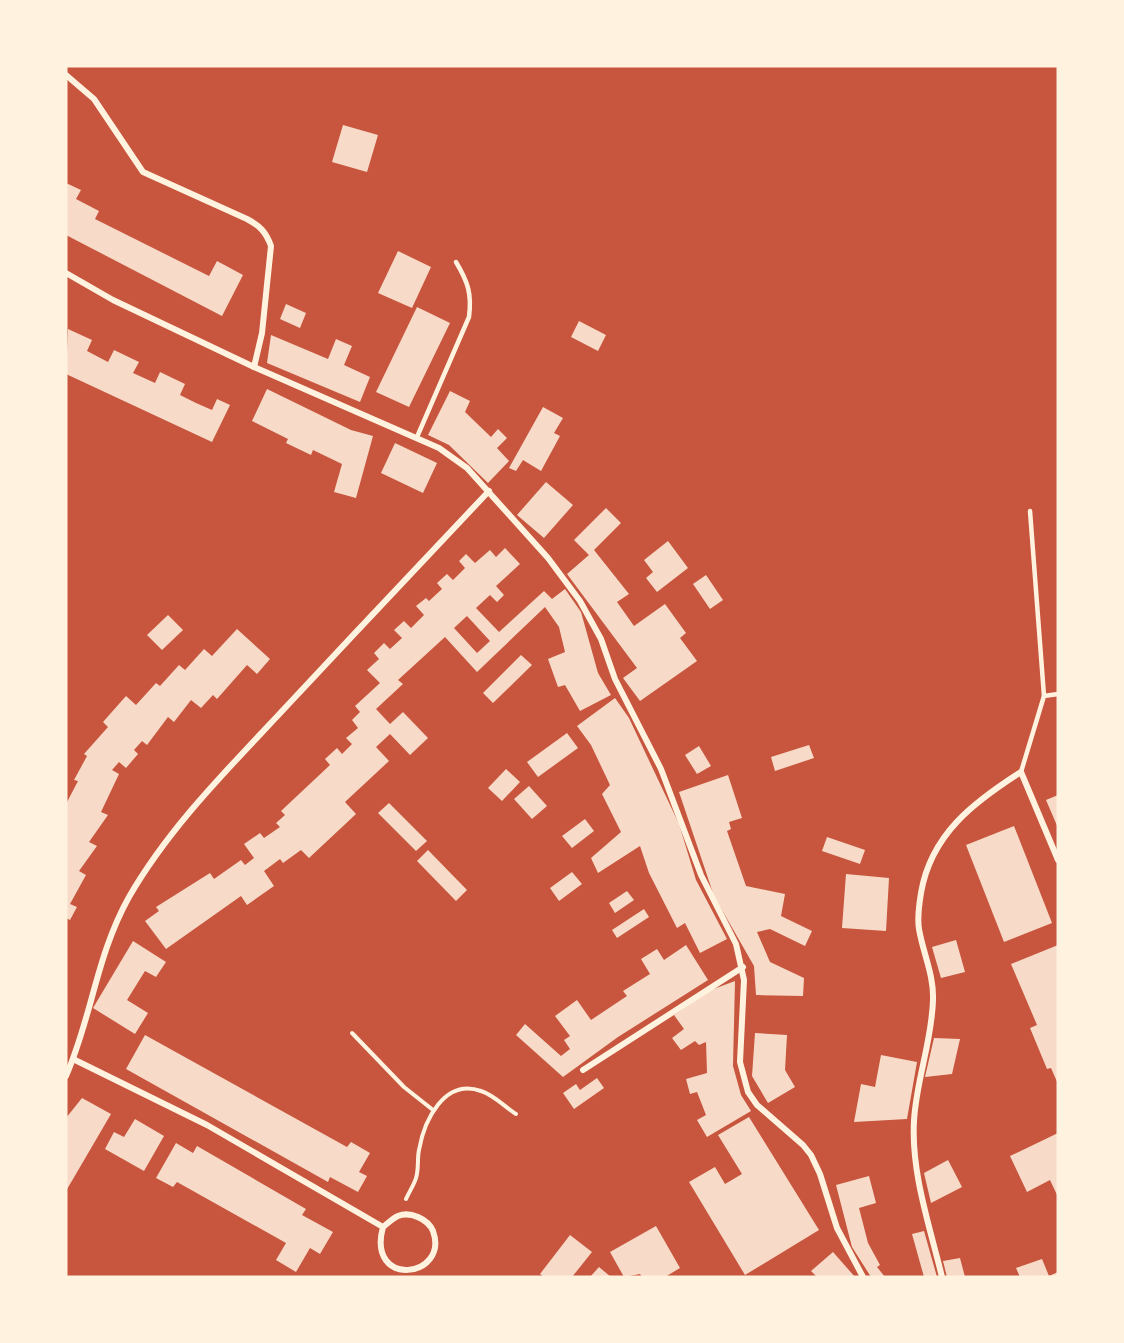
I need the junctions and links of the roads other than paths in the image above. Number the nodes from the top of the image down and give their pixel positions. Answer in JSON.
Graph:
{"nodes":[{"id":1,"x":66,"y":75,"type":"edge"},
{"id":2,"x":456,"y":262,"type":"dead end"},
{"id":3,"x":66,"y":273,"type":"edge"},
{"id":4,"x":254,"y":367,"type":"junction"},
{"id":5,"x":417,"y":437,"type":"junction"},
{"id":6,"x":489,"y":490,"type":"junction"},
{"id":7,"x":1030,"y":511,"type":"dead end"},
{"id":8,"x":1058,"y":694,"type":"edge"},
{"id":9,"x":1044,"y":696,"type":"junction"},
{"id":10,"x":1021,"y":772,"type":"junction"},
{"id":11,"x":1058,"y":860,"type":"edge"},
{"id":12,"x":742,"y":967,"type":"junction"},
{"id":13,"x":74,"y":1059,"type":"junction"},
{"id":14,"x":583,"y":1070,"type":"dead end"},
{"id":15,"x":66,"y":1076,"type":"edge"},
{"id":16,"x":383,"y":1227,"type":"junction"},
{"id":17,"x":863,"y":1277,"type":"edge"},
{"id":18,"x":942,"y":1277,"type":"edge"}],
"edges":[{"from":1,"to":4,"type":"street"},
{"from":2,"to":5,"type":"lane"},
{"from":3,"to":4,"type":"street"},
{"from":4,"to":5,"type":"street"},
{"from":5,"to":6,"type":"street"},
{"from":6,"to":12,"type":"street"},
{"from":6,"to":13,"type":"street"},
{"from":7,"to":9,"type":"lane"},
{"from":8,"to":9,"type":"lane"},
{"from":9,"to":10,"type":"lane"},
{"from":10,"to":11,"type":"street"},
{"from":10,"to":18,"type":"street"},
{"from":12,"to":14,"type":"street"},
{"from":12,"to":17,"type":"street"},
{"from":13,"to":15,"type":"street"},
{"from":13,"to":16,"type":"street"},
{"from":16,"to":16,"type":"street"}]}
